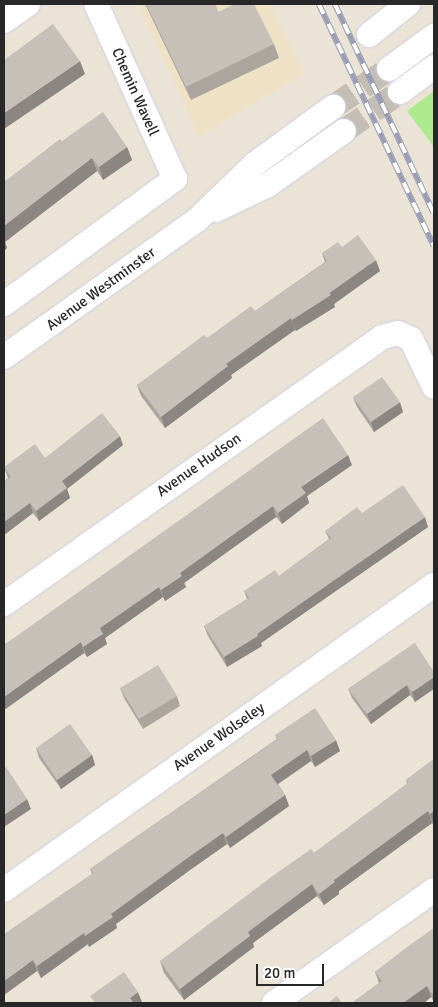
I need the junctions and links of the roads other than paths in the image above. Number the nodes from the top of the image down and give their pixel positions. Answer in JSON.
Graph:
{"nodes":[{"id":1,"x":28,"y":4,"type":"edge"},
{"id":2,"x":96,"y":4,"type":"edge"},
{"id":3,"x":408,"y":4,"type":"edge"},
{"id":4,"x":4,"y":21,"type":"edge"},
{"id":5,"x":369,"y":35,"type":"dead end"},
{"id":6,"x":434,"y":36,"type":"edge"},
{"id":7,"x":434,"y":67,"type":"edge"},
{"id":8,"x":389,"y":69,"type":"tunnel mouth"},
{"id":9,"x":400,"y":92,"type":"tunnel mouth"},
{"id":10,"x":333,"y":107,"type":"tunnel mouth"},
{"id":11,"x":344,"y":131,"type":"tunnel mouth"},
{"id":12,"x":197,"y":220,"type":"junction"},
{"id":13,"x":4,"y":304,"type":"edge"},
{"id":14,"x":4,"y":357,"type":"edge"},
{"id":15,"x":434,"y":387,"type":"edge"},
{"id":16,"x":434,"y":585,"type":"edge"},
{"id":17,"x":4,"y":604,"type":"edge"},
{"id":18,"x":4,"y":890,"type":"edge"},
{"id":19,"x":434,"y":890,"type":"edge"},
{"id":20,"x":274,"y":1003,"type":"edge"}],
"edges":[{"from":1,"to":4,"type":"street"},
{"from":2,"to":13,"type":"street","name":"Chemin Wavell"},
{"from":3,"to":5,"type":"street"},
{"from":6,"to":8,"type":"street"},
{"from":7,"to":9,"type":"street"},
{"from":10,"to":12,"type":"street","name":"Avenue Westminster"},
{"from":11,"to":12,"type":"street","name":"Avenue Westminster"},
{"from":12,"to":14,"type":"street","name":"Avenue Westminster"},
{"from":15,"to":17,"type":"street","name":"Avenue Hudson"},
{"from":16,"to":18,"type":"street","name":"Avenue Wolseley"},
{"from":19,"to":20,"type":"street"}]}
